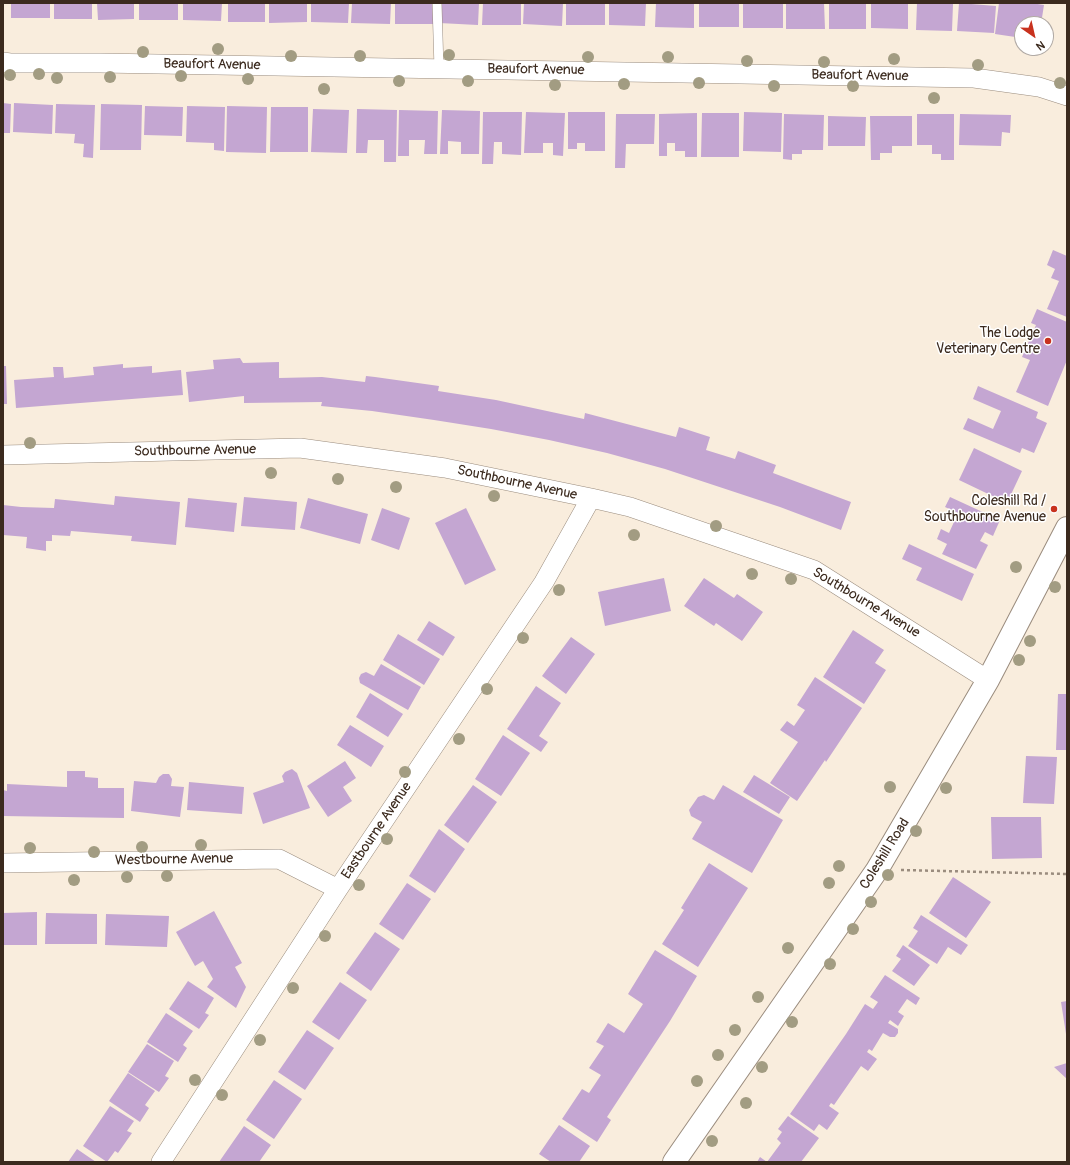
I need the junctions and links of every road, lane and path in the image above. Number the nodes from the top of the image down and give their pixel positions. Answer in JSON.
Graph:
{"nodes":[{"id":1,"x":437,"y":3,"type":"edge"},
{"id":2,"x":3,"y":62,"type":"edge"},
{"id":3,"x":439,"y":69,"type":"junction"},
{"id":4,"x":1067,"y":96,"type":"edge"},
{"id":5,"x":3,"y":455,"type":"edge"},
{"id":6,"x":591,"y":498,"type":"junction"},
{"id":7,"x":1067,"y":528,"type":"edge"},
{"id":8,"x":988,"y":680,"type":"junction"},
{"id":9,"x":3,"y":863,"type":"edge"},
{"id":10,"x":877,"y":870,"type":"junction"},
{"id":11,"x":1067,"y":874,"type":"edge"},
{"id":12,"x":338,"y":889,"type":"junction"},
{"id":13,"x":161,"y":1162,"type":"edge"},
{"id":14,"x":674,"y":1162,"type":"edge"}],
"edges":[{"from":1,"to":3,"type":"lane"},
{"from":2,"to":3,"type":"street","name":"Beaufort Avenue"},
{"from":3,"to":4,"type":"street","name":"Beaufort Avenue"},
{"from":5,"to":6,"type":"street","name":"Southbourne Avenue"},
{"from":6,"to":8,"type":"street","name":"Southbourne Avenue"},
{"from":6,"to":12,"type":"street","name":"Eastbourne Avenue"},
{"from":7,"to":8,"type":"main road","name":"Coleshill Road"},
{"from":8,"to":10,"type":"main road","name":"Coleshill Road"},
{"from":9,"to":12,"type":"street","name":"Westbourne Avenue"},
{"from":10,"to":11,"type":"path"},
{"from":10,"to":14,"type":"main road","name":"Coleshill Road"},
{"from":12,"to":13,"type":"street","name":"Eastbourne Avenue"}]}
